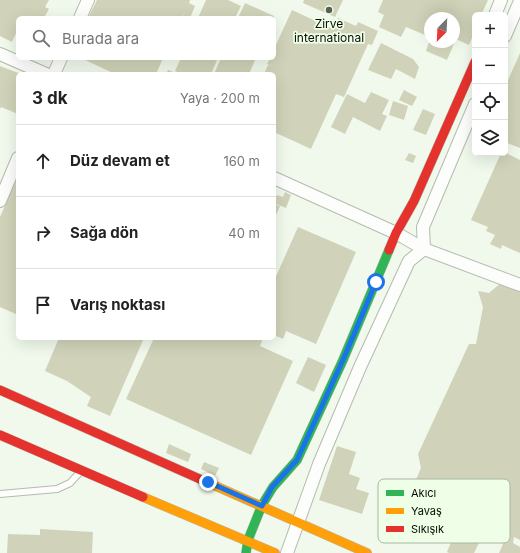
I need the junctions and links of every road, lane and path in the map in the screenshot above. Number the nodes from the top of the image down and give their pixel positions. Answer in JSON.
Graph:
{"nodes":[{"id":1,"x":88,"y":0,"type":"edge"},
{"id":2,"x":501,"y":0,"type":"edge"},
{"id":3,"x":520,"y":2,"type":"edge"},
{"id":4,"x":496,"y":12,"type":"edge"},
{"id":5,"x":81,"y":16,"type":"edge"},
{"id":6,"x":508,"y":29,"type":"edge"},
{"id":7,"x":0,"y":54,"type":"edge"},
{"id":8,"x":60,"y":60,"type":"edge"},
{"id":9,"x":472,"y":69,"type":"edge"},
{"id":10,"x":41,"y":72,"type":"edge"},
{"id":11,"x":55,"y":72,"type":"edge"},
{"id":12,"x":460,"y":97,"type":"junction"},
{"id":13,"x":472,"y":103,"type":"edge"},
{"id":14,"x":472,"y":111,"type":"edge"},
{"id":15,"x":16,"y":163,"type":"edge"},
{"id":16,"x":276,"y":179,"type":"edge"},
{"id":17,"x":0,"y":201,"type":"edge"},
{"id":18,"x":396,"y":233,"type":"junction"},
{"id":19,"x":424,"y":249,"type":"junction"},
{"id":20,"x":520,"y":285,"type":"edge"},
{"id":21,"x":343,"y":360,"type":"junction"},
{"id":22,"x":360,"y":367,"type":"junction"},
{"id":23,"x":0,"y":390,"type":"edge"},
{"id":24,"x":0,"y":435,"type":"edge"},
{"id":25,"x":82,"y":470,"type":"junction"},
{"id":26,"x":0,"y":494,"type":"edge"},
{"id":27,"x":262,"y":506,"type":"junction"},
{"id":28,"x":298,"y":522,"type":"junction"},
{"id":29,"x":248,"y":540,"type":"junction"},
{"id":30,"x":246,"y":553,"type":"edge"},
{"id":31,"x":275,"y":553,"type":"edge"},
{"id":32,"x":287,"y":553,"type":"edge"},
{"id":33,"x":367,"y":553,"type":"edge"}],
"edges":[{"from":1,"to":5,"type":"street"},
{"from":2,"to":4,"type":"street"},
{"from":3,"to":6,"type":"street"},
{"from":7,"to":10,"type":"street"},
{"from":8,"to":11,"type":"street"},
{"from":9,"to":12,"type":"street"},
{"from":12,"to":13,"type":"street"},
{"from":12,"to":18,"type":"street"},
{"from":14,"to":19,"type":"street"},
{"from":15,"to":17,"type":"street"},
{"from":16,"to":18,"type":"street"},
{"from":18,"to":19,"type":"street"},
{"from":18,"to":21,"type":"street"},
{"from":19,"to":20,"type":"street"},
{"from":19,"to":22,"type":"street"},
{"from":21,"to":22,"type":"street"},
{"from":21,"to":27,"type":"street"},
{"from":22,"to":28,"type":"street"},
{"from":23,"to":27,"type":"street"},
{"from":24,"to":25,"type":"street"},
{"from":25,"to":26,"type":"lane"},
{"from":25,"to":29,"type":"street"},
{"from":27,"to":28,"type":"street"},
{"from":27,"to":29,"type":"street"},
{"from":28,"to":32,"type":"street"},
{"from":28,"to":33,"type":"street"},
{"from":29,"to":30,"type":"street"},
{"from":29,"to":31,"type":"street"}]}
